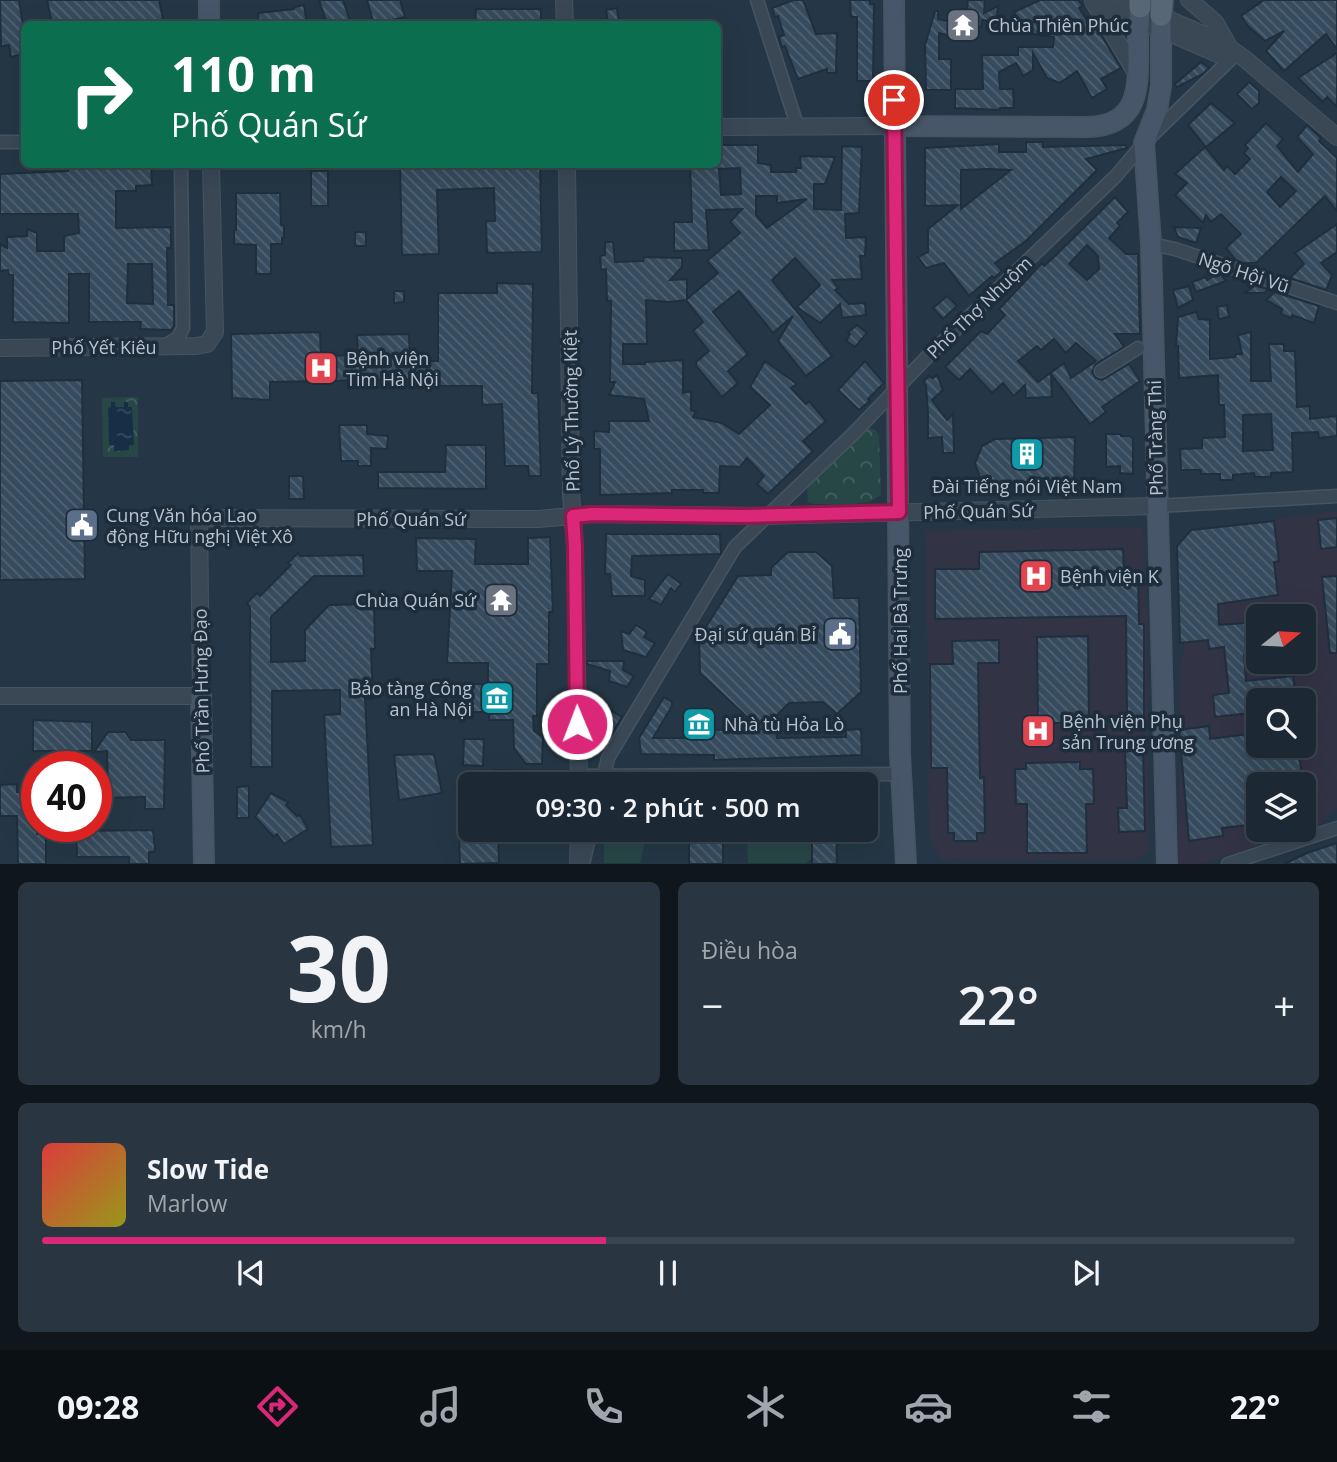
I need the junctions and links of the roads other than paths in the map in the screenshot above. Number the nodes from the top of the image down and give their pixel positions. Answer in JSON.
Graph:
{"nodes":[{"id":1,"x":209,"y":0,"type":"edge"},
{"id":2,"x":564,"y":0,"type":"edge"},
{"id":3,"x":757,"y":0,"type":"edge"},
{"id":4,"x":894,"y":0,"type":"edge"},
{"id":5,"x":1093,"y":0,"type":"edge"},
{"id":6,"x":1189,"y":0,"type":"edge"},
{"id":7,"x":1136,"y":7,"type":"edge"},
{"id":8,"x":1161,"y":15,"type":"edge"},
{"id":9,"x":209,"y":21,"type":"edge"},
{"id":10,"x":565,"y":21,"type":"edge"},
{"id":11,"x":1233,"y":50,"type":"junction"},
{"id":12,"x":1139,"y":76,"type":"junction"},
{"id":13,"x":797,"y":125,"type":"junction"},
{"id":14,"x":894,"y":126,"type":"junction"},
{"id":15,"x":721,"y":127,"type":"edge"},
{"id":16,"x":1335,"y":132,"type":"edge"},
{"id":17,"x":0,"y":142,"type":"edge"},
{"id":18,"x":21,"y":142,"type":"edge"},
{"id":19,"x":1144,"y":143,"type":"junction"},
{"id":20,"x":181,"y":168,"type":"edge"},
{"id":21,"x":211,"y":168,"type":"edge"},
{"id":22,"x":567,"y":168,"type":"edge"},
{"id":23,"x":1151,"y":244,"type":"junction"},
{"id":24,"x":1337,"y":303,"type":"edge"},
{"id":25,"x":161,"y":346,"type":"junction"},
{"id":26,"x":0,"y":348,"type":"edge"},
{"id":27,"x":1138,"y":348,"type":"dead end"},
{"id":28,"x":1101,"y":371,"type":"dead end"},
{"id":29,"x":898,"y":389,"type":"junction"},
{"id":30,"x":1337,"y":496,"type":"edge"},
{"id":31,"x":1157,"y":506,"type":"junction"},
{"id":32,"x":899,"y":512,"type":"junction"},
{"id":33,"x":573,"y":516,"type":"junction"},
{"id":34,"x":765,"y":516,"type":"junction"},
{"id":35,"x":199,"y":518,"type":"joint"},
{"id":36,"x":0,"y":696,"type":"edge"},
{"id":37,"x":201,"y":696,"type":"junction"},
{"id":38,"x":579,"y":772,"type":"edge"},
{"id":39,"x":605,"y":772,"type":"edge"},
{"id":40,"x":878,"y":774,"type":"edge"},
{"id":41,"x":900,"y":774,"type":"junction"},
{"id":42,"x":1337,"y":828,"type":"edge"},
{"id":43,"x":580,"y":842,"type":"edge"},
{"id":44,"x":587,"y":842,"type":"edge"},
{"id":45,"x":204,"y":863,"type":"edge"},
{"id":46,"x":581,"y":863,"type":"edge"},
{"id":47,"x":906,"y":863,"type":"edge"},
{"id":48,"x":1167,"y":863,"type":"edge"},
{"id":49,"x":1228,"y":863,"type":"edge"}],
"edges":[{"from":1,"to":9,"type":"main road"},
{"from":2,"to":10,"type":"street"},
{"from":3,"to":13,"type":"street"},
{"from":4,"to":14,"type":"main road","name":"Phố Hai Bà Trưng"},
{"from":5,"to":7,"type":"street"},
{"from":5,"to":12,"type":"street"},
{"from":6,"to":11,"type":"street"},
{"from":7,"to":8,"type":"street"},
{"from":7,"to":12,"type":"main road"},
{"from":8,"to":11,"type":"street"},
{"from":8,"to":19,"type":"main road","name":"Phố Tràng Thi"},
{"from":11,"to":16,"type":"street"},
{"from":11,"to":19,"type":"street","name":"Phố Thợ Nhuộm"},
{"from":12,"to":14,"type":"main road"},
{"from":13,"to":14,"type":"street"},
{"from":13,"to":15,"type":"street"},
{"from":14,"to":29,"type":"main road","name":"Phố Hai Bà Trưng"},
{"from":17,"to":18,"type":"street"},
{"from":19,"to":23,"type":"main road","name":"Phố Tràng Thi"},
{"from":19,"to":29,"type":"street","name":"Phố Thợ Nhuộm"},
{"from":20,"to":25,"type":"street"},
{"from":21,"to":25,"type":"street","name":"Phố Yết Kiêu"},
{"from":22,"to":33,"type":"street","name":"Phố Lý Thường Kiệt"},
{"from":23,"to":24,"type":"street","name":"Ngõ Hội Vũ"},
{"from":23,"to":31,"type":"main road","name":"Phố Tràng Thi"},
{"from":25,"to":26,"type":"street","name":"Phố Yết Kiêu"},
{"from":27,"to":28,"type":"street"},
{"from":29,"to":32,"type":"main road","name":"Phố Hai Bà Trưng"},
{"from":29,"to":34,"type":"street","name":"Phố Thợ Nhuộm"},
{"from":30,"to":31,"type":"street","name":"Phố Quán Sứ"},
{"from":31,"to":32,"type":"street","name":"Phố Quán Sứ"},
{"from":31,"to":48,"type":"main road","name":"Phố Tràng Thi"},
{"from":32,"to":34,"type":"street","name":"Phố Quán Sứ"},
{"from":32,"to":41,"type":"main road","name":"Phố Hai Bà Trưng"},
{"from":33,"to":34,"type":"street","name":"Phố Quán Sứ"},
{"from":33,"to":35,"type":"street","name":"Phố Quán Sứ"},
{"from":33,"to":38,"type":"street","name":"Phố Lý Thường Kiệt"},
{"from":34,"to":39,"type":"street","name":"Phố Thợ Nhuộm"},
{"from":35,"to":37,"type":"street","name":"Phố Trần Hưng Đạo"},
{"from":36,"to":37,"type":"street"},
{"from":37,"to":45,"type":"main road","name":"Phố Trần Hưng Đạo"},
{"from":40,"to":41,"type":"street"},
{"from":41,"to":47,"type":"main road","name":"Phố Hai Bà Trưng"},
{"from":42,"to":49,"type":"street"},
{"from":43,"to":46,"type":"street"},
{"from":44,"to":46,"type":"street"}]}
